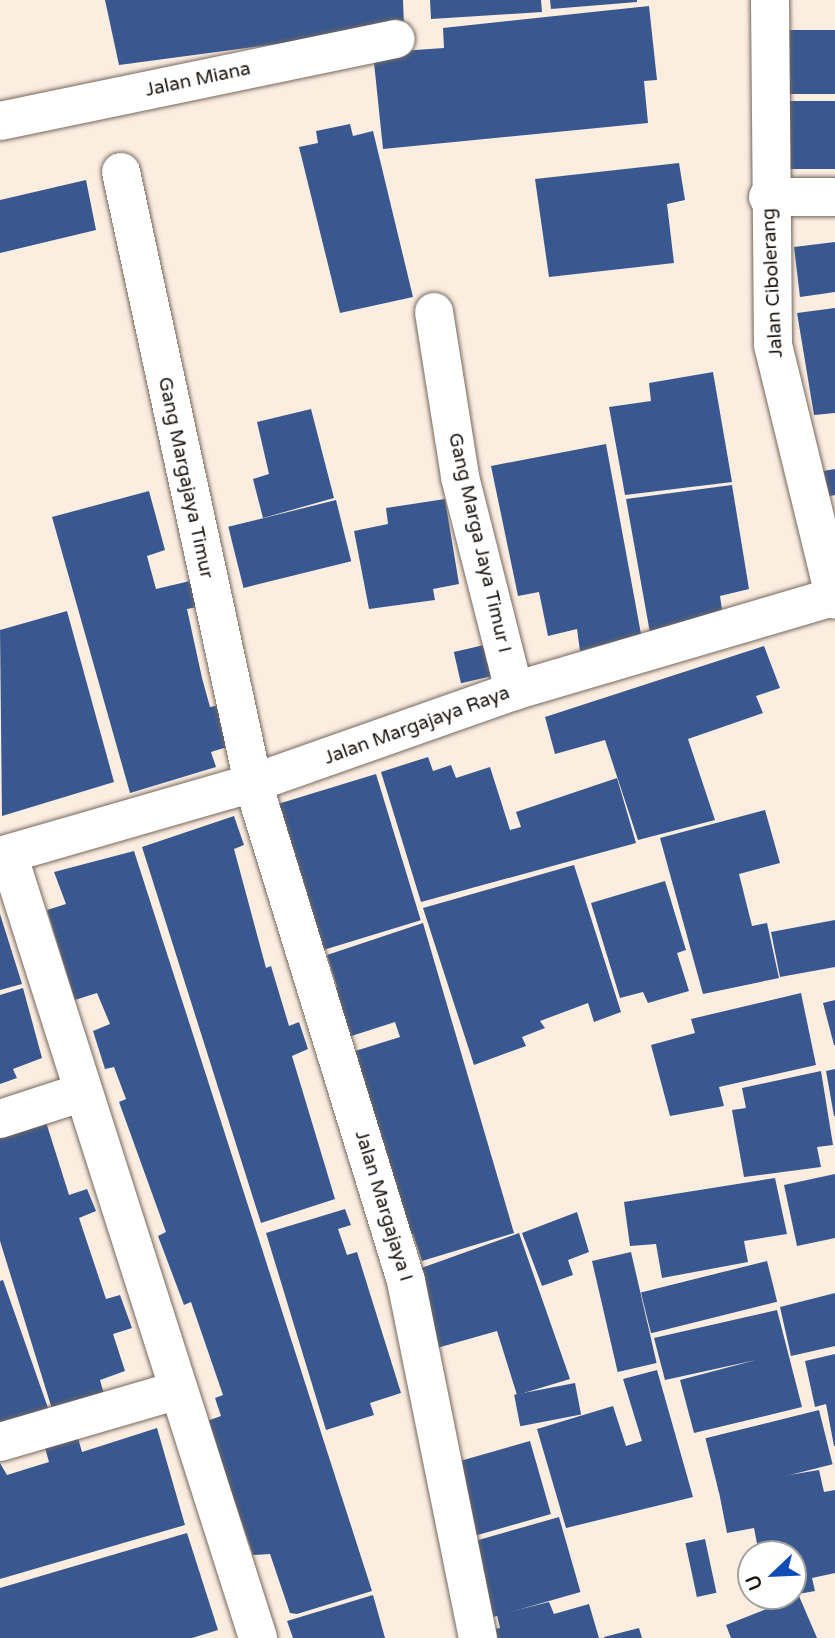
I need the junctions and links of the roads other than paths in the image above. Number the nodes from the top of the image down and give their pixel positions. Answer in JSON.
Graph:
{"nodes":[{"id":1,"x":771,"y":0,"type":"edge"},
{"id":2,"x":396,"y":38,"type":"dead end"},
{"id":3,"x":0,"y":121,"type":"edge"},
{"id":4,"x":121,"y":172,"type":"dead end"},
{"id":5,"x":768,"y":197,"type":"junction"},
{"id":6,"x":835,"y":197,"type":"edge"},
{"id":7,"x":434,"y":312,"type":"dead end"},
{"id":8,"x":835,"y":598,"type":"edge"},
{"id":9,"x":514,"y":691,"type":"junction"},
{"id":10,"x":253,"y":783,"type":"junction"},
{"id":11,"x":4,"y":855,"type":"edge"},
{"id":12,"x":83,"y":1092,"type":"junction"},
{"id":13,"x":0,"y":1119,"type":"edge"},
{"id":14,"x":180,"y":1390,"type":"junction"},
{"id":15,"x":0,"y":1442,"type":"edge"},
{"id":16,"x":258,"y":1638,"type":"edge"},
{"id":17,"x":478,"y":1638,"type":"edge"}],
"edges":[{"from":1,"to":5,"type":"street","name":"Jalan Cibolerang"},
{"from":2,"to":3,"type":"street","name":"Jalan Miana"},
{"from":4,"to":10,"type":"street","name":"Gang Margajaya Timur"},
{"from":5,"to":6,"type":"street"},
{"from":5,"to":8,"type":"street","name":"Jalan Cibolerang"},
{"from":7,"to":9,"type":"street","name":"Gang Marga Jaya Timur I"},
{"from":8,"to":9,"type":"street","name":"Jalan Margajaya Raya"},
{"from":9,"to":10,"type":"street","name":"Jalan Margajaya Raya"},
{"from":10,"to":11,"type":"street","name":"Jalan Margajaya Raya"},
{"from":10,"to":17,"type":"street","name":"Jalan Margajaya I"},
{"from":11,"to":12,"type":"street"},
{"from":12,"to":13,"type":"street"},
{"from":12,"to":14,"type":"street"},
{"from":14,"to":15,"type":"street"},
{"from":14,"to":16,"type":"street"}]}
